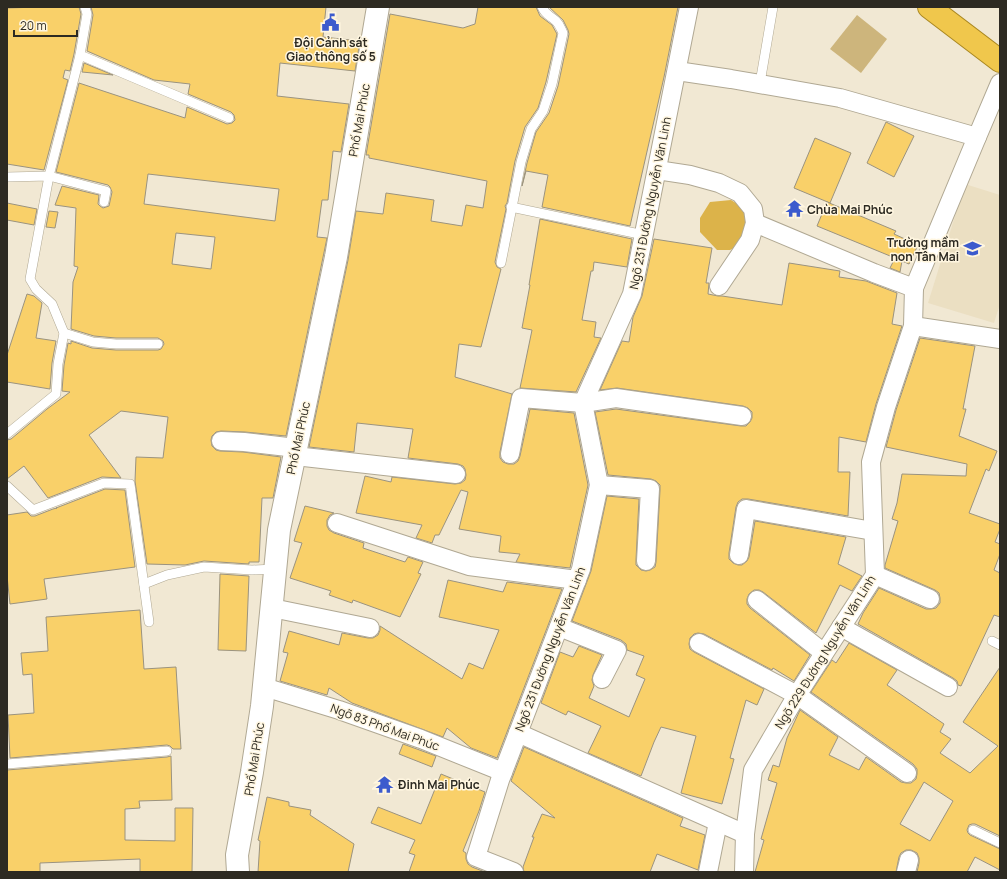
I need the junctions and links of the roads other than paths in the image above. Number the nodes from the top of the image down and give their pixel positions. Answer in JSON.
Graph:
{"nodes":[{"id":1,"x":85,"y":7,"type":"edge"},
{"id":2,"x":378,"y":7,"type":"edge"},
{"id":3,"x":542,"y":7,"type":"edge"},
{"id":4,"x":689,"y":7,"type":"edge"},
{"id":5,"x":773,"y":7,"type":"edge"},
{"id":6,"x":929,"y":7,"type":"edge"},
{"id":7,"x":80,"y":55,"type":"junction"},
{"id":8,"x":1000,"y":61,"type":"edge"},
{"id":9,"x":677,"y":71,"type":"junction"},
{"id":10,"x":760,"y":83,"type":"junction"},
{"id":11,"x":1000,"y":83,"type":"edge"},
{"id":12,"x":229,"y":118,"type":"dead end"},
{"id":13,"x":977,"y":137,"type":"junction"},
{"id":14,"x":657,"y":170,"type":"junction"},
{"id":15,"x":49,"y":176,"type":"junction"},
{"id":16,"x":7,"y":177,"type":"edge"},
{"id":17,"x":104,"y":202,"type":"dead end"},
{"id":18,"x":511,"y":207,"type":"junction"},
{"id":19,"x":755,"y":223,"type":"junction"},
{"id":20,"x":644,"y":235,"type":"junction"},
{"id":21,"x":501,"y":263,"type":"dead end"},
{"id":22,"x":719,"y":286,"type":"dead end"},
{"id":23,"x":914,"y":288,"type":"junction"},
{"id":24,"x":913,"y":326,"type":"junction"},
{"id":25,"x":64,"y":333,"type":"junction"},
{"id":26,"x":1000,"y":339,"type":"edge"},
{"id":27,"x":158,"y":344,"type":"dead end"},
{"id":28,"x":583,"y":403,"type":"junction"},
{"id":29,"x":742,"y":416,"type":"dead end"},
{"id":30,"x":7,"y":434,"type":"edge"},
{"id":31,"x":221,"y":441,"type":"dead end"},
{"id":32,"x":296,"y":452,"type":"junction"},
{"id":33,"x":510,"y":454,"type":"dead end"},
{"id":34,"x":456,"y":474,"type":"dead end"},
{"id":35,"x":599,"y":485,"type":"junction"},
{"id":36,"x":7,"y":486,"type":"edge"},
{"id":37,"x":337,"y":523,"type":"dead end"},
{"id":38,"x":873,"y":531,"type":"junction"},
{"id":39,"x":739,"y":555,"type":"dead end"},
{"id":40,"x":646,"y":561,"type":"dead end"},
{"id":41,"x":276,"y":569,"type":"junction"},
{"id":42,"x":874,"y":575,"type":"junction"},
{"id":43,"x":577,"y":580,"type":"junction"},
{"id":44,"x":144,"y":584,"type":"junction"},
{"id":45,"x":757,"y":600,"type":"dead end"},
{"id":46,"x":930,"y":600,"type":"dead end"},
{"id":47,"x":272,"y":608,"type":"junction"},
{"id":48,"x":149,"y":622,"type":"dead end"},
{"id":49,"x":559,"y":627,"type":"junction"},
{"id":50,"x":841,"y":627,"type":"junction"},
{"id":51,"x":370,"y":628,"type":"dead end"},
{"id":52,"x":699,"y":643,"type":"dead end"},
{"id":53,"x":824,"y":654,"type":"junction"},
{"id":54,"x":602,"y":679,"type":"dead end"},
{"id":55,"x":264,"y":687,"type":"junction"},
{"id":56,"x":948,"y":687,"type":"dead end"},
{"id":57,"x":798,"y":695,"type":"junction"},
{"id":58,"x":518,"y":733,"type":"junction"},
{"id":59,"x":166,"y":751,"type":"dead end"},
{"id":60,"x":7,"y":764,"type":"edge"},
{"id":61,"x":907,"y":773,"type":"dead end"},
{"id":62,"x":502,"y":776,"type":"junction"},
{"id":63,"x":718,"y":822,"type":"junction"},
{"id":64,"x":973,"y":830,"type":"dead end"},
{"id":65,"x":746,"y":834,"type":"junction"},
{"id":66,"x":1000,"y":843,"type":"edge"},
{"id":67,"x":238,"y":872,"type":"edge"},
{"id":68,"x":514,"y":872,"type":"edge"},
{"id":69,"x":708,"y":872,"type":"edge"},
{"id":70,"x":744,"y":872,"type":"edge"}],
"edges":[{"from":1,"to":7,"type":"lane"},
{"from":2,"to":32,"type":"street","name":"Phố Mai Phúc"},
{"from":3,"to":18,"type":"lane"},
{"from":4,"to":9,"type":"street","name":"Ngõ 231 Đường Nguyễn Văn Linh"},
{"from":5,"to":10,"type":"lane"},
{"from":6,"to":8,"type":"highway"},
{"from":7,"to":12,"type":"lane"},
{"from":7,"to":15,"type":"lane"},
{"from":9,"to":10,"type":"street"},
{"from":9,"to":14,"type":"street","name":"Ngõ 231 Đường Nguyễn Văn Linh"},
{"from":10,"to":13,"type":"street"},
{"from":11,"to":13,"type":"street"},
{"from":13,"to":23,"type":"street"},
{"from":14,"to":19,"type":"street"},
{"from":14,"to":20,"type":"street","name":"Ngõ 231 Đường Nguyễn Văn Linh"},
{"from":15,"to":16,"type":"lane"},
{"from":15,"to":17,"type":"lane"},
{"from":15,"to":25,"type":"lane"},
{"from":18,"to":20,"type":"lane"},
{"from":18,"to":21,"type":"lane"},
{"from":19,"to":22,"type":"street"},
{"from":19,"to":23,"type":"street"},
{"from":20,"to":28,"type":"street","name":"Ngõ 231 Đường Nguyễn Văn Linh"},
{"from":23,"to":24,"type":"street","name":"Ngõ 229 Đường Nguyễn Văn Linh"},
{"from":24,"to":26,"type":"street"},
{"from":24,"to":38,"type":"street","name":"Ngõ 229 Đường Nguyễn Văn Linh"},
{"from":25,"to":27,"type":"lane"},
{"from":25,"to":30,"type":"lane"},
{"from":28,"to":29,"type":"street"},
{"from":28,"to":33,"type":"street"},
{"from":28,"to":35,"type":"street","name":"Ngõ 231 Đường Nguyễn Văn Linh"},
{"from":31,"to":32,"type":"street"},
{"from":32,"to":34,"type":"street"},
{"from":32,"to":41,"type":"street","name":"Phố Mai Phúc"},
{"from":35,"to":40,"type":"street"},
{"from":35,"to":43,"type":"street","name":"Ngõ 231 Đường Nguyễn Văn Linh"},
{"from":36,"to":44,"type":"lane"},
{"from":37,"to":43,"type":"street"},
{"from":38,"to":39,"type":"street"},
{"from":38,"to":42,"type":"street","name":"Ngõ 229 Đường Nguyễn Văn Linh"},
{"from":41,"to":44,"type":"lane"},
{"from":41,"to":47,"type":"street","name":"Phố Mai Phúc"},
{"from":42,"to":46,"type":"street"},
{"from":42,"to":50,"type":"street","name":"Ngõ 229 Đường Nguyễn Văn Linh"},
{"from":43,"to":49,"type":"street","name":"Ngõ 231 Đường Nguyễn Văn Linh"},
{"from":44,"to":48,"type":"lane"},
{"from":45,"to":53,"type":"street"},
{"from":47,"to":51,"type":"street"},
{"from":47,"to":55,"type":"street","name":"Phố Mai Phúc"},
{"from":49,"to":54,"type":"street"},
{"from":49,"to":58,"type":"street","name":"Ngõ 231 Đường Nguyễn Văn Linh"},
{"from":50,"to":53,"type":"street","name":"Ngõ 229 Đường Nguyễn Văn Linh"},
{"from":50,"to":56,"type":"street"},
{"from":52,"to":57,"type":"street"},
{"from":53,"to":57,"type":"street","name":"Ngõ 229 Đường Nguyễn Văn Linh"},
{"from":55,"to":62,"type":"street","name":"Ngõ 83 Phố Mai Phúc"},
{"from":55,"to":67,"type":"street","name":"Phố Mai Phúc"},
{"from":57,"to":61,"type":"street"},
{"from":57,"to":65,"type":"street","name":"Ngõ 229 Đường Nguyễn Văn Linh"},
{"from":58,"to":62,"type":"street","name":"Ngõ 231 Đường Nguyễn Văn Linh"},
{"from":58,"to":63,"type":"street"},
{"from":59,"to":60,"type":"lane"},
{"from":62,"to":68,"type":"street","name":"Ngõ 231 Đường Nguyễn Văn Linh"},
{"from":63,"to":65,"type":"street"},
{"from":63,"to":69,"type":"street"},
{"from":64,"to":66,"type":"lane"},
{"from":65,"to":70,"type":"street","name":"Ngõ 229 Đường Nguyễn Văn Linh"}]}
